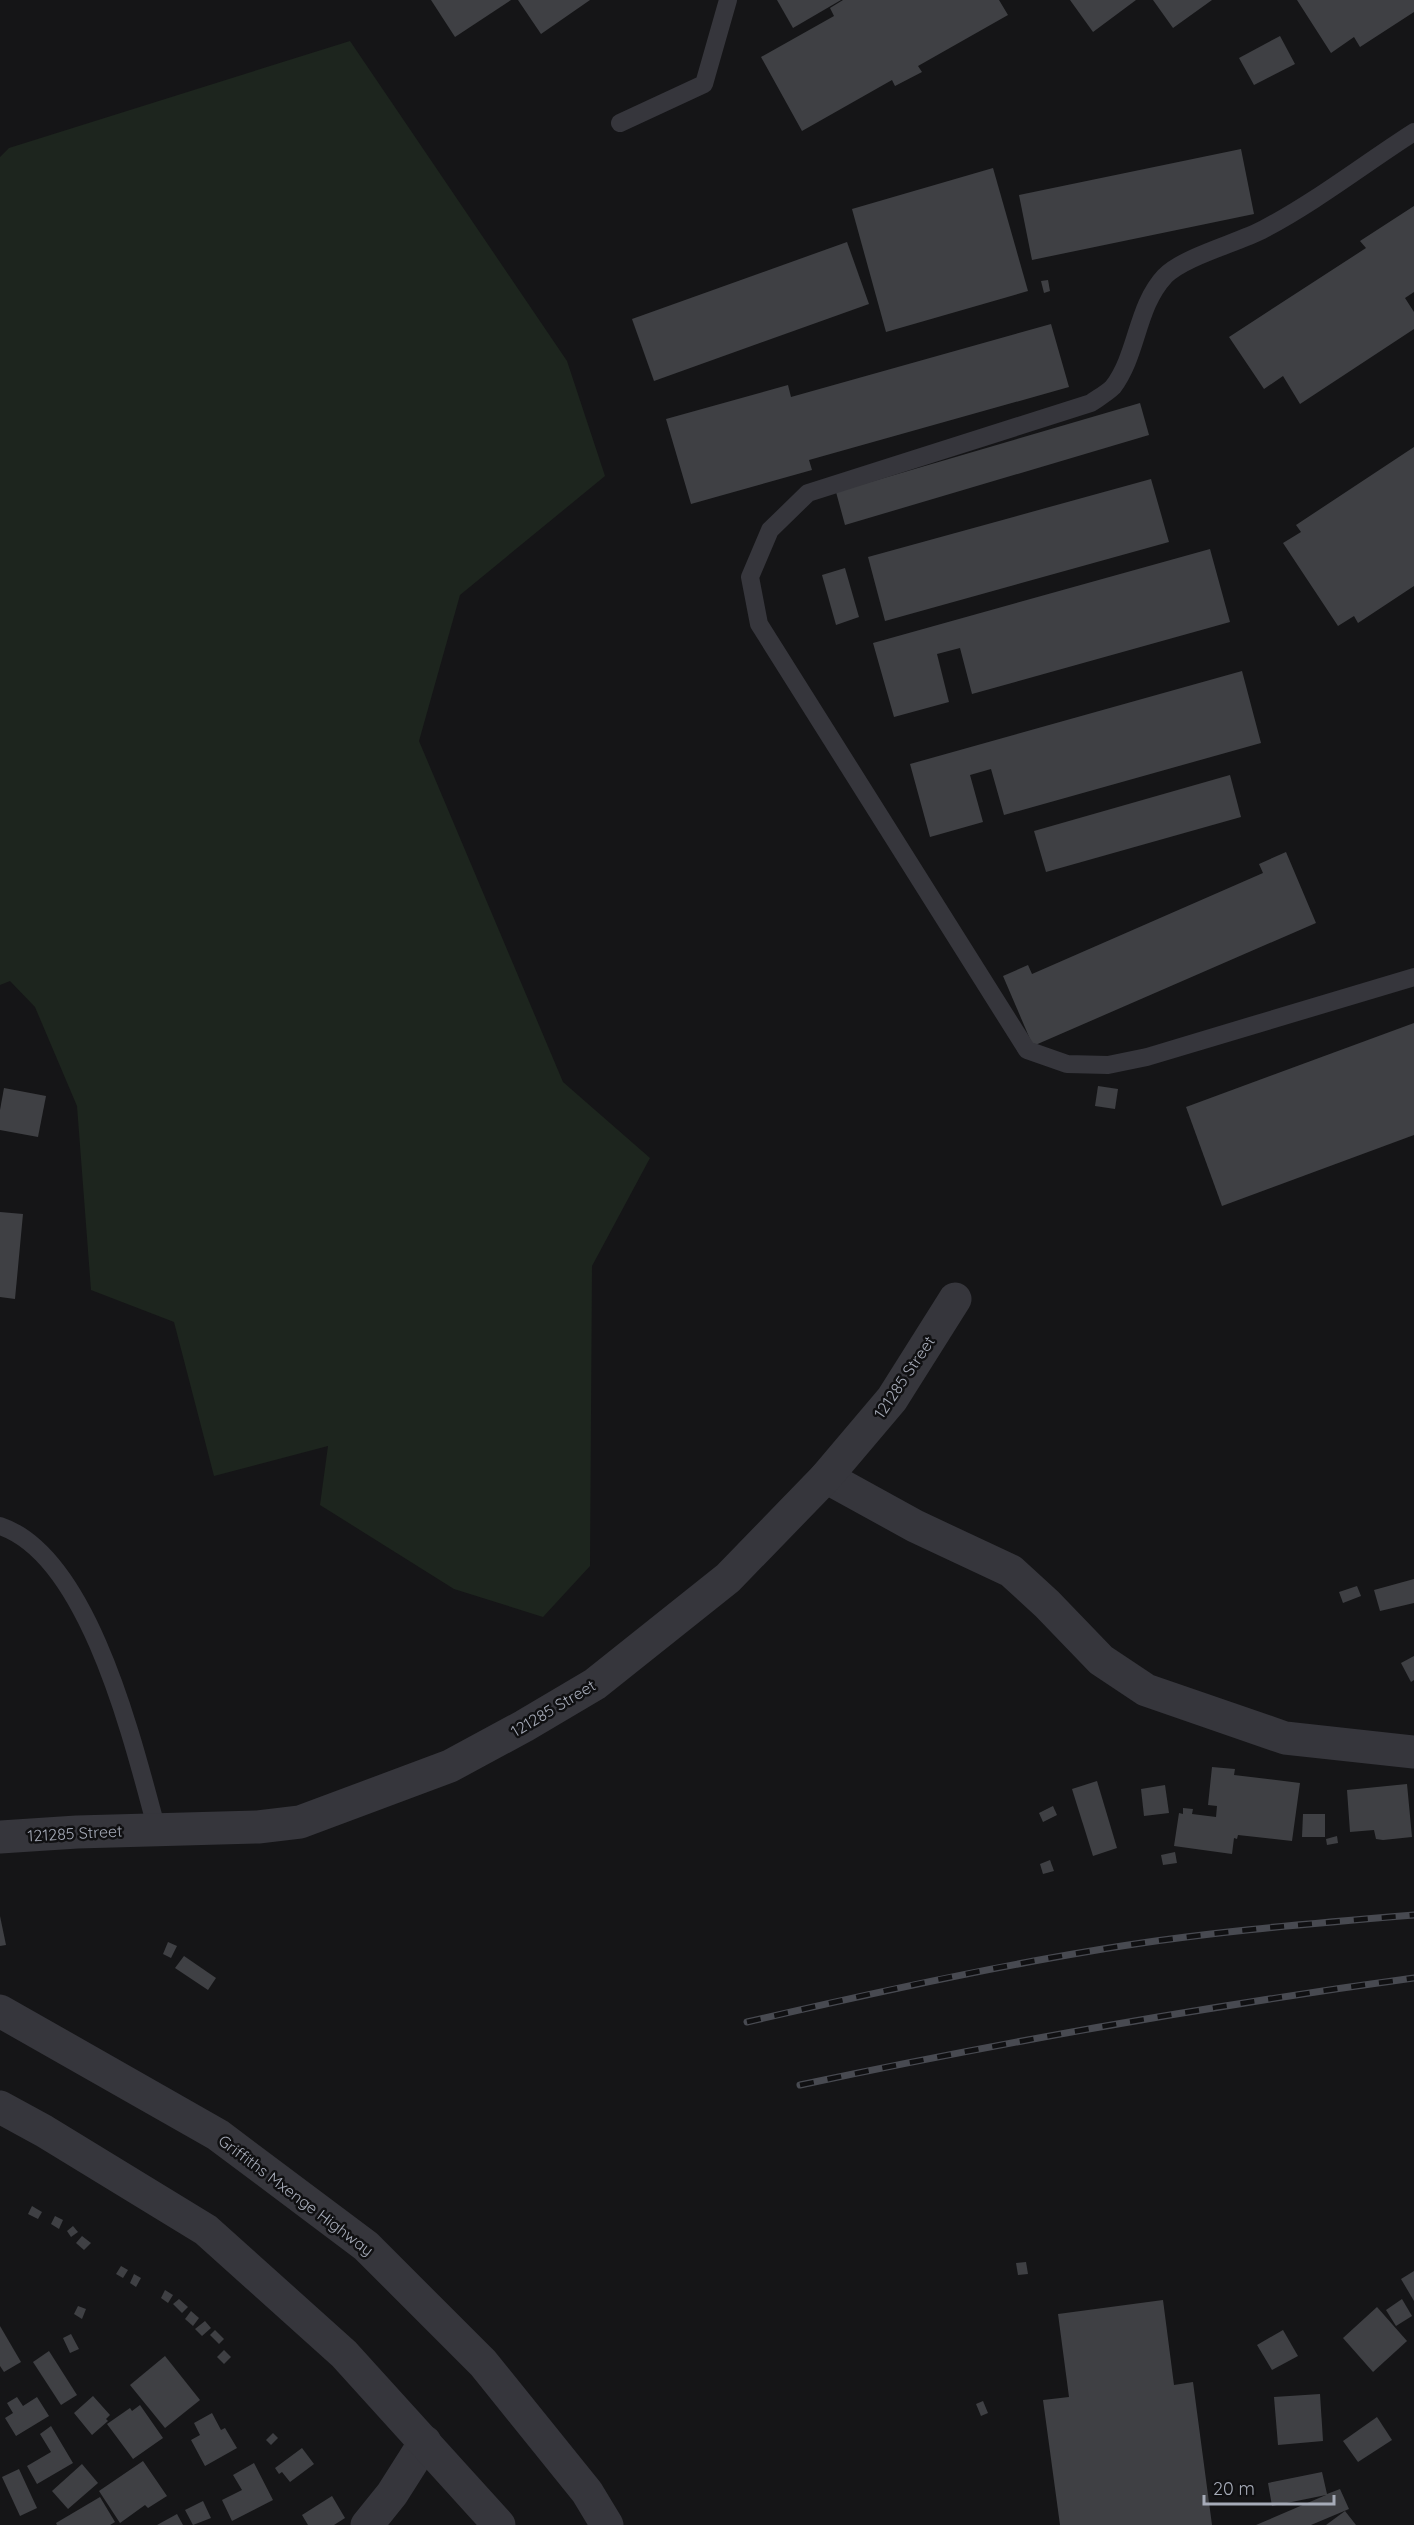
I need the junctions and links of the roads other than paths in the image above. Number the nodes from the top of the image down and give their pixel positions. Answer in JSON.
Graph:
{"nodes":[{"id":1,"x":728,"y":0,"type":"edge"},
{"id":2,"x":620,"y":123,"type":"dead end"},
{"id":3,"x":1414,"y":132,"type":"edge"},
{"id":4,"x":1414,"y":977,"type":"edge"},
{"id":5,"x":955,"y":1299,"type":"dead end"},
{"id":6,"x":826,"y":1477,"type":"junction"},
{"id":7,"x":0,"y":1526,"type":"edge"},
{"id":8,"x":1414,"y":1752,"type":"edge"},
{"id":9,"x":157,"y":1830,"type":"junction"},
{"id":10,"x":0,"y":1837,"type":"edge"},
{"id":11,"x":0,"y":2011,"type":"edge"},
{"id":12,"x":0,"y":2107,"type":"edge"},
{"id":13,"x":425,"y":2442,"type":"junction"},
{"id":14,"x":367,"y":2525,"type":"edge"},
{"id":15,"x":499,"y":2525,"type":"edge"},
{"id":16,"x":607,"y":2525,"type":"edge"}],
"edges":[{"from":1,"to":2,"type":"lane"},
{"from":3,"to":4,"type":"lane"},
{"from":5,"to":6,"type":"street","name":"121285 Street"},
{"from":6,"to":8,"type":"street"},
{"from":6,"to":9,"type":"street","name":"121285 Street"},
{"from":7,"to":9,"type":"lane"},
{"from":9,"to":10,"type":"street","name":"121285 Street"},
{"from":11,"to":16,"type":"street","name":"Griffiths Mxenge Highway"},
{"from":12,"to":13,"type":"street"},
{"from":13,"to":14,"type":"street"},
{"from":13,"to":15,"type":"street"}]}
